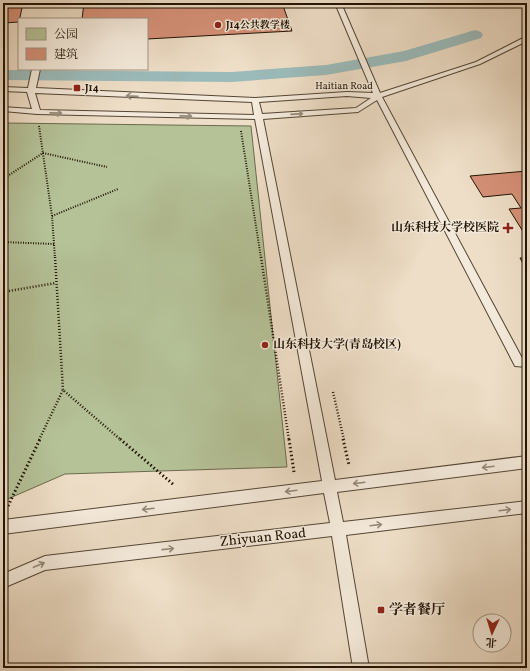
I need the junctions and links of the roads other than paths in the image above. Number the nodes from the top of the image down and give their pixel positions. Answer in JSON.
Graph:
{"nodes":[{"id":1,"x":338,"y":3,"type":"edge"},
{"id":2,"x":527,"y":38,"type":"edge"},
{"id":3,"x":36,"y":70,"type":"edge"},
{"id":4,"x":3,"y":90,"type":"edge"},
{"id":5,"x":31,"y":92,"type":"junction"},
{"id":6,"x":378,"y":96,"type":"junction"},
{"id":7,"x":255,"y":100,"type":"junction"},
{"id":8,"x":3,"y":109,"type":"edge"},
{"id":9,"x":37,"y":112,"type":"junction"},
{"id":10,"x":259,"y":117,"type":"junction"},
{"id":11,"x":527,"y":362,"type":"edge"},
{"id":12,"x":527,"y":462,"type":"edge"},
{"id":13,"x":329,"y":486,"type":"junction"},
{"id":14,"x":527,"y":507,"type":"edge"},
{"id":15,"x":3,"y":527,"type":"edge"},
{"id":16,"x":338,"y":530,"type":"junction"},
{"id":17,"x":3,"y":581,"type":"edge"},
{"id":18,"x":361,"y":668,"type":"edge"}],
"edges":[{"from":1,"to":6,"type":"lane"},
{"from":2,"to":6,"type":"lane"},
{"from":3,"to":5,"type":"lane"},
{"from":4,"to":5,"type":"lane","name":"Haitian Road"},
{"from":7,"to":5,"type":"lane","name":"Haitian Road","one_way":true},
{"from":5,"to":9,"type":"lane"},
{"from":6,"to":7,"type":"lane","name":"Haitian Road"},
{"from":10,"to":6,"type":"lane","name":"Haitian Road","one_way":true},
{"from":6,"to":11,"type":"lane"},
{"from":7,"to":10,"type":"lane"},
{"from":8,"to":9,"type":"lane","name":"Haitian Road"},
{"from":9,"to":10,"type":"lane","name":"Haitian Road","one_way":true},
{"from":10,"to":13,"type":"lane"},
{"from":12,"to":13,"type":"lane","one_way":true},
{"from":13,"to":15,"type":"lane","one_way":true},
{"from":13,"to":16,"type":"lane"},
{"from":16,"to":14,"type":"lane","name":"Zhiyuan Road","one_way":true},
{"from":17,"to":16,"type":"lane","name":"Zhiyuan Road","one_way":true},
{"from":16,"to":18,"type":"lane"}]}
